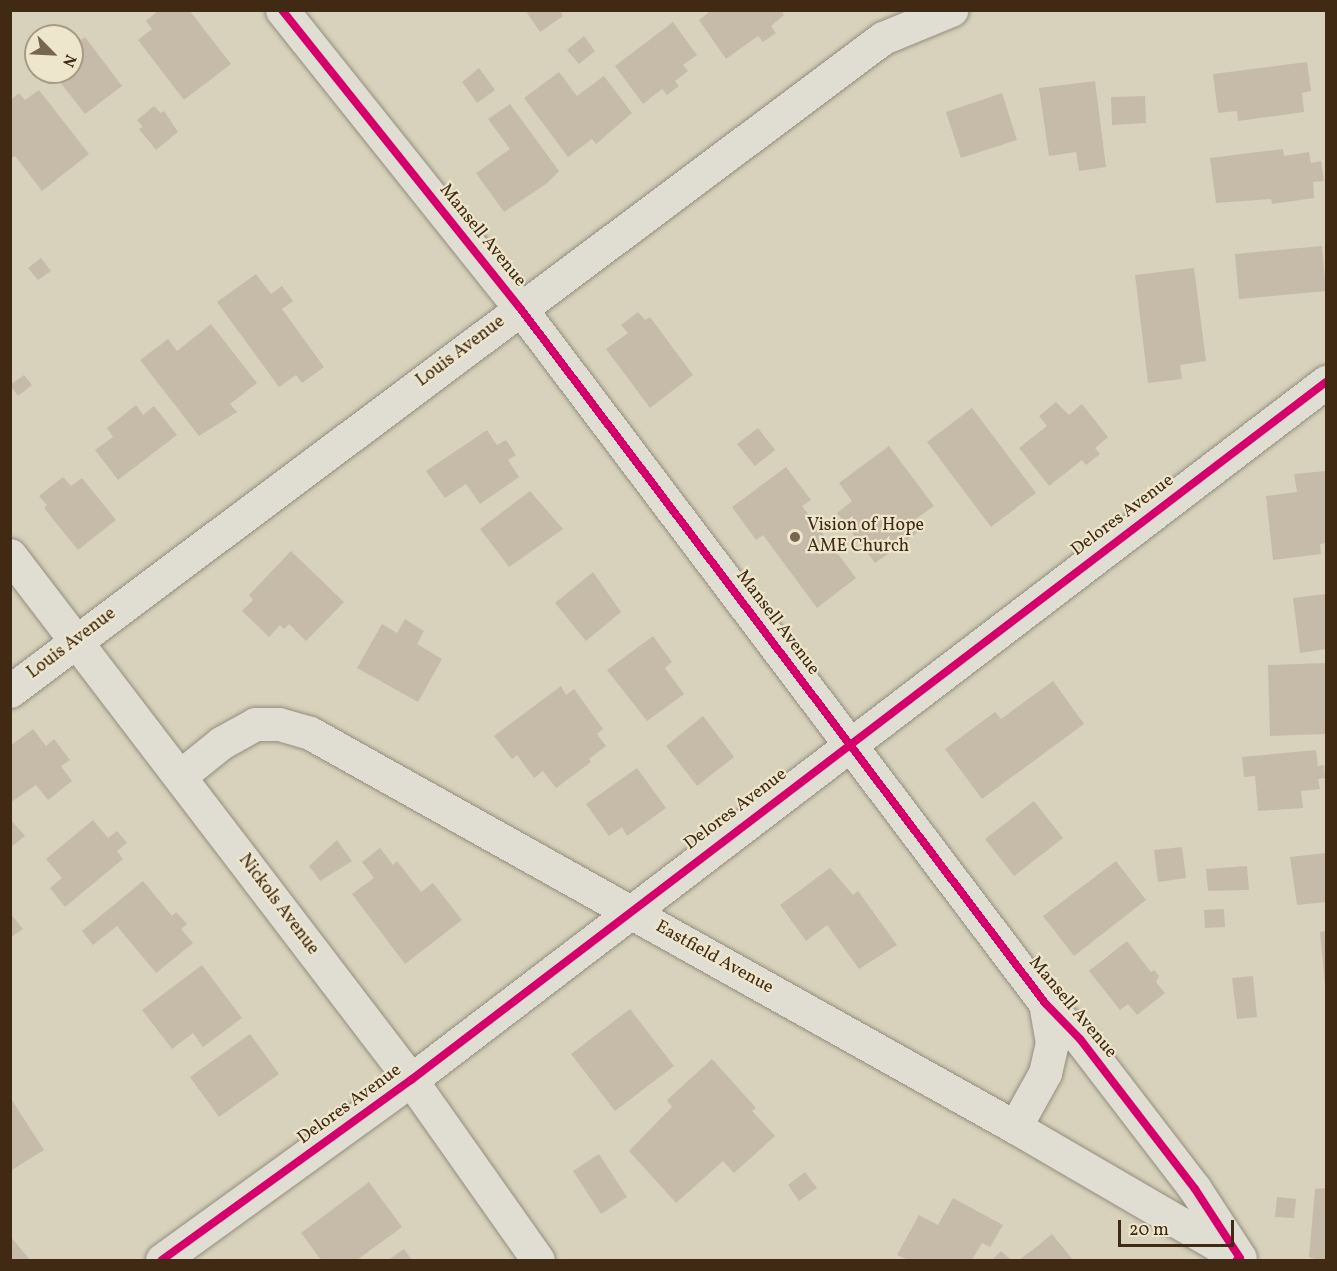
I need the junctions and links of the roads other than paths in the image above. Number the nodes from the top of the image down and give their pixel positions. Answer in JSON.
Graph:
{"nodes":[{"id":1,"x":282,"y":10,"type":"edge"},
{"id":2,"x":951,"y":10,"type":"edge"},
{"id":3,"x":520,"y":308,"type":"junction"},
{"id":4,"x":1326,"y":382,"type":"edge"},
{"id":5,"x":10,"y":555,"type":"edge"},
{"id":6,"x":77,"y":641,"type":"junction"},
{"id":7,"x":10,"y":691,"type":"edge"},
{"id":8,"x":849,"y":742,"type":"junction"},
{"id":9,"x":180,"y":776,"type":"junction"},
{"id":10,"x":629,"y":910,"type":"junction"},
{"id":11,"x":1045,"y":1003,"type":"junction"},
{"id":12,"x":411,"y":1080,"type":"junction"},
{"id":13,"x":1015,"y":1127,"type":"junction"},
{"id":14,"x":162,"y":1260,"type":"edge"},
{"id":15,"x":538,"y":1260,"type":"edge"},
{"id":16,"x":1241,"y":1260,"type":"edge"}],
"edges":[{"from":1,"to":3,"type":"street","name":"Mansell Avenue"},
{"from":2,"to":3,"type":"street","name":"Louis Avenue"},
{"from":3,"to":6,"type":"street","name":"Louis Avenue"},
{"from":3,"to":8,"type":"street","name":"Mansell Avenue"},
{"from":4,"to":8,"type":"street","name":"Delores Avenue"},
{"from":5,"to":6,"type":"street","name":"Nickols Avenue"},
{"from":6,"to":7,"type":"street","name":"Louis Avenue"},
{"from":6,"to":9,"type":"street","name":"Nickols Avenue"},
{"from":8,"to":10,"type":"street","name":"Delores Avenue"},
{"from":8,"to":11,"type":"street","name":"Mansell Avenue"},
{"from":9,"to":10,"type":"street","name":"Eastfield Avenue"},
{"from":9,"to":12,"type":"street","name":"Nickols Avenue"},
{"from":10,"to":12,"type":"street","name":"Delores Avenue"},
{"from":10,"to":13,"type":"street","name":"Eastfield Avenue"},
{"from":11,"to":13,"type":"street","name":"Mansell Avenue"},
{"from":11,"to":16,"type":"street","name":"Mansell Avenue"},
{"from":12,"to":14,"type":"street","name":"Delores Avenue"},
{"from":12,"to":15,"type":"street","name":"Nickols Avenue"},
{"from":13,"to":16,"type":"street","name":"Eastfield Avenue"}]}
